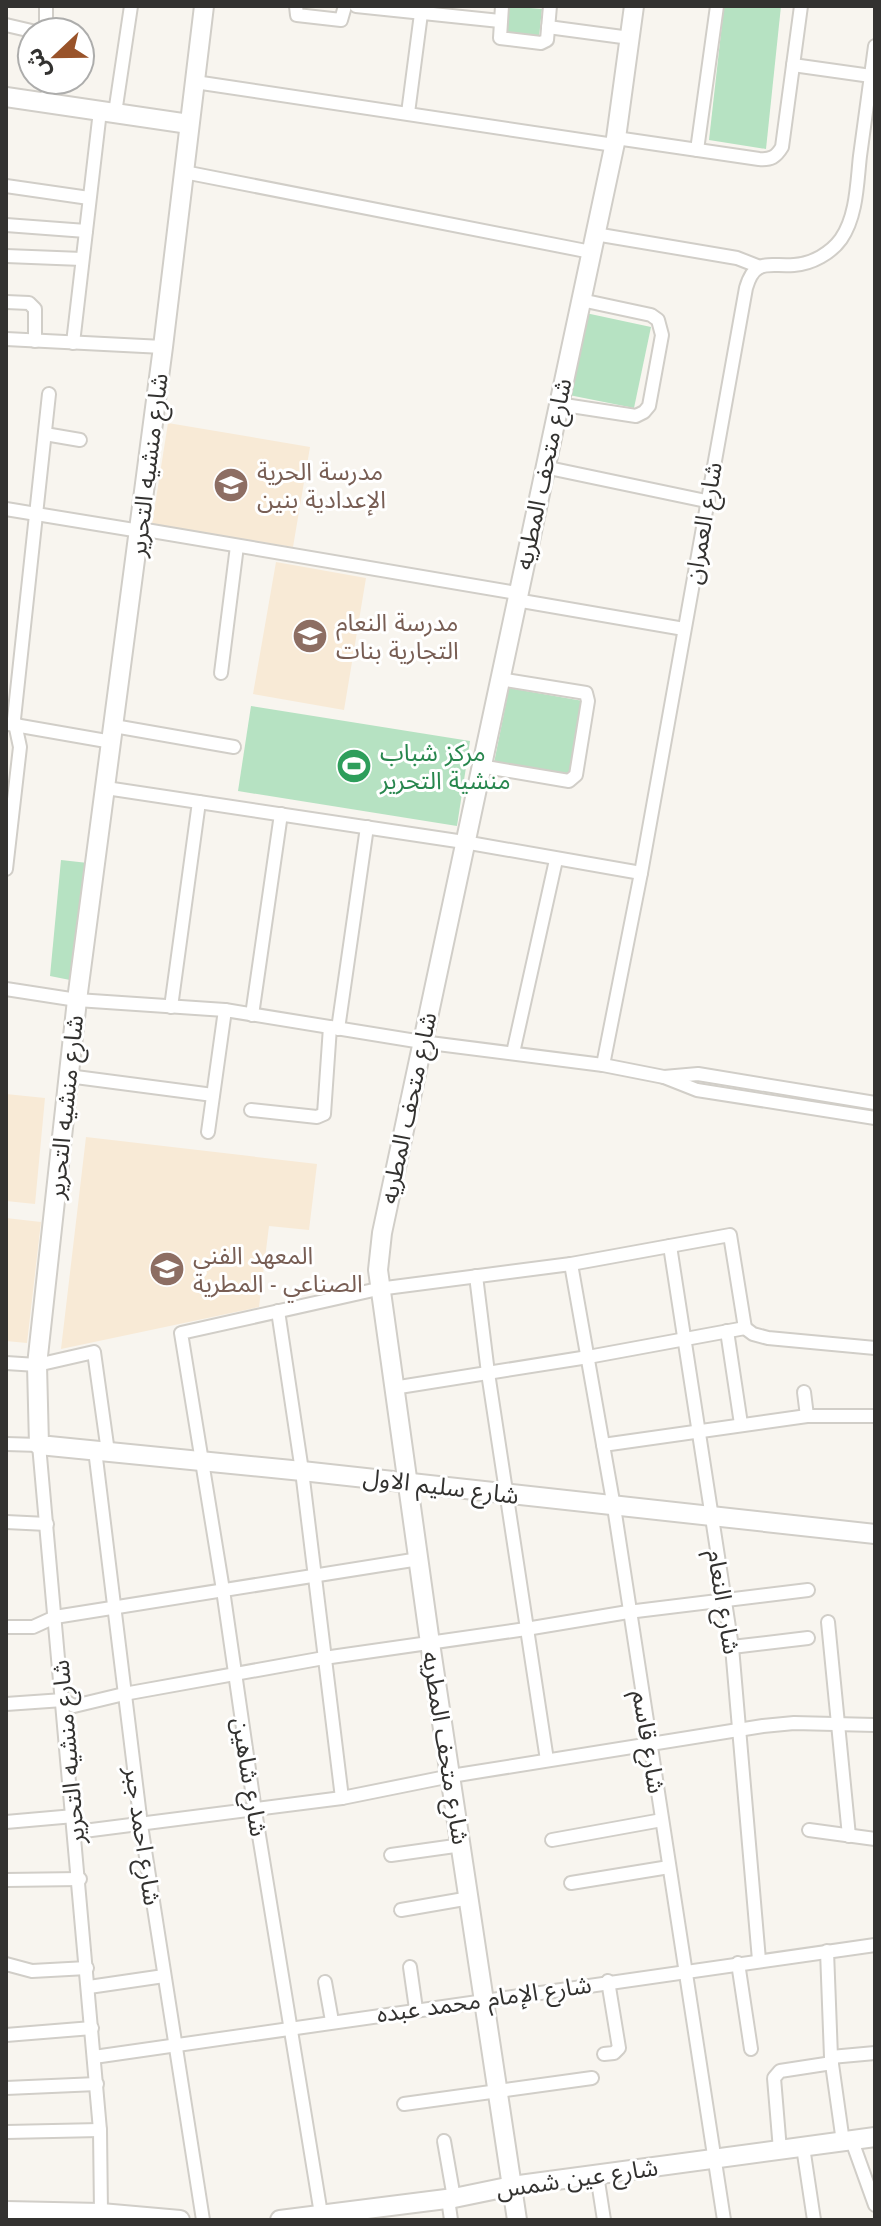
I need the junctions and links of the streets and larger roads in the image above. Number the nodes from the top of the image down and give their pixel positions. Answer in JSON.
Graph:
{"nodes":[{"id":1,"x":131,"y":6,"type":"edge"},
{"id":2,"x":204,"y":6,"type":"edge"},
{"id":3,"x":296,"y":6,"type":"edge"},
{"id":4,"x":345,"y":6,"type":"edge"},
{"id":5,"x":356,"y":6,"type":"edge"},
{"id":6,"x":502,"y":6,"type":"edge"},
{"id":7,"x":550,"y":6,"type":"edge"},
{"id":8,"x":634,"y":6,"type":"edge"},
{"id":9,"x":717,"y":6,"type":"edge"},
{"id":10,"x":801,"y":6,"type":"edge"},
{"id":11,"x":422,"y":9,"type":"edge"},
{"id":12,"x":500,"y":21,"type":"junction"},
{"id":13,"x":548,"y":27,"type":"junction"},
{"id":14,"x":630,"y":38,"type":"junction"},
{"id":15,"x":875,"y":46,"type":"edge"},
{"id":16,"x":793,"y":65,"type":"junction"},
{"id":17,"x":871,"y":76,"type":"junction"},
{"id":18,"x":195,"y":82,"type":"junction"},
{"id":19,"x":48,"y":96,"type":"edge"},
{"id":20,"x":6,"y":97,"type":"edge"},
{"id":21,"x":48,"y":103,"type":"junction"},
{"id":22,"x":107,"y":112,"type":"junction"},
{"id":23,"x":408,"y":113,"type":"junction"},
{"id":24,"x":189,"y":124,"type":"junction"},
{"id":25,"x":615,"y":141,"type":"junction"},
{"id":26,"x":697,"y":150,"type":"junction"},
{"id":27,"x":184,"y":172,"type":"junction"},
{"id":28,"x":6,"y":186,"type":"edge"},
{"id":29,"x":89,"y":198,"type":"junction"},
{"id":30,"x":6,"y":225,"type":"edge"},
{"id":31,"x":86,"y":231,"type":"junction"},
{"id":32,"x":593,"y":243,"type":"junction"},
{"id":33,"x":6,"y":256,"type":"edge"},
{"id":34,"x":82,"y":259,"type":"junction"},
{"id":35,"x":760,"y":267,"type":"junction"},
{"id":36,"x":581,"y":300,"type":"junction"},
{"id":37,"x":6,"y":302,"type":"edge"},
{"id":38,"x":6,"y":339,"type":"edge"},
{"id":39,"x":35,"y":341,"type":"junction"},
{"id":40,"x":73,"y":343,"type":"junction"},
{"id":41,"x":163,"y":347,"type":"junction"},
{"id":42,"x":49,"y":394,"type":"dead end"},
{"id":43,"x":558,"y":404,"type":"junction"},
{"id":44,"x":45,"y":434,"type":"junction"},
{"id":45,"x":80,"y":440,"type":"dead end"},
{"id":46,"x":544,"y":467,"type":"junction"},
{"id":47,"x":706,"y":501,"type":"junction"},
{"id":48,"x":6,"y":509,"type":"edge"},
{"id":49,"x":36,"y":514,"type":"junction"},
{"id":50,"x":140,"y":530,"type":"junction"},
{"id":51,"x":237,"y":546,"type":"junction"},
{"id":52,"x":517,"y":597,"type":"junction"},
{"id":53,"x":684,"y":629,"type":"junction"},
{"id":54,"x":221,"y":673,"type":"dead end"},
{"id":55,"x":499,"y":679,"type":"junction"},
{"id":56,"x":10,"y":724,"type":"edge"},
{"id":57,"x":113,"y":734,"type":"junction"},
{"id":58,"x":234,"y":747,"type":"dead end"},
{"id":59,"x":480,"y":766,"type":"junction"},
{"id":60,"x":106,"y":788,"type":"junction"},
{"id":61,"x":199,"y":802,"type":"junction"},
{"id":62,"x":9,"y":813,"type":"edge"},
{"id":63,"x":281,"y":814,"type":"junction"},
{"id":64,"x":367,"y":827,"type":"junction"},
{"id":65,"x":464,"y":842,"type":"junction"},
{"id":66,"x":556,"y":860,"type":"junction"},
{"id":67,"x":6,"y":869,"type":"edge"},
{"id":68,"x":641,"y":873,"type":"junction"},
{"id":69,"x":6,"y":989,"type":"edge"},
{"id":70,"x":77,"y":1000,"type":"junction"},
{"id":71,"x":171,"y":1007,"type":"junction"},
{"id":72,"x":225,"y":1010,"type":"junction"},
{"id":73,"x":252,"y":1015,"type":"junction"},
{"id":74,"x":334,"y":1028,"type":"junction"},
{"id":75,"x":422,"y":1042,"type":"junction"},
{"id":76,"x":513,"y":1053,"type":"junction"},
{"id":77,"x":603,"y":1065,"type":"junction"},
{"id":78,"x":68,"y":1076,"type":"junction"},
{"id":79,"x":664,"y":1077,"type":"junction"},
{"id":80,"x":213,"y":1095,"type":"junction"},
{"id":81,"x":875,"y":1103,"type":"edge"},
{"id":82,"x":251,"y":1110,"type":"dead end"},
{"id":83,"x":875,"y":1118,"type":"edge"},
{"id":84,"x":208,"y":1132,"type":"dead end"},
{"id":85,"x":670,"y":1246,"type":"junction"},
{"id":86,"x":571,"y":1264,"type":"junction"},
{"id":87,"x":476,"y":1276,"type":"junction"},
{"id":88,"x":378,"y":1289,"type":"junction"},
{"id":89,"x":278,"y":1311,"type":"junction"},
{"id":90,"x":745,"y":1328,"type":"junction"},
{"id":91,"x":727,"y":1331,"type":"junction"},
{"id":92,"x":684,"y":1339,"type":"junction"},
{"id":93,"x":875,"y":1348,"type":"edge"},
{"id":94,"x":588,"y":1357,"type":"junction"},
{"id":95,"x":6,"y":1363,"type":"edge"},
{"id":96,"x":37,"y":1365,"type":"junction"},
{"id":97,"x":488,"y":1373,"type":"junction"},
{"id":98,"x":393,"y":1388,"type":"junction"},
{"id":99,"x":804,"y":1392,"type":"dead end"},
{"id":100,"x":807,"y":1416,"type":"junction"},
{"id":101,"x":875,"y":1416,"type":"edge"},
{"id":102,"x":741,"y":1424,"type":"junction"},
{"id":103,"x":698,"y":1430,"type":"junction"},
{"id":104,"x":6,"y":1444,"type":"edge"},
{"id":105,"x":39,"y":1445,"type":"junction"},
{"id":106,"x":603,"y":1445,"type":"junction"},
{"id":107,"x":101,"y":1451,"type":"junction"},
{"id":108,"x":202,"y":1461,"type":"junction"},
{"id":109,"x":302,"y":1471,"type":"junction"},
{"id":110,"x":407,"y":1482,"type":"junction"},
{"id":111,"x":506,"y":1494,"type":"junction"},
{"id":112,"x":614,"y":1507,"type":"junction"},
{"id":113,"x":711,"y":1518,"type":"junction"},
{"id":114,"x":6,"y":1522,"type":"edge"},
{"id":115,"x":47,"y":1524,"type":"junction"},
{"id":116,"x":875,"y":1534,"type":"edge"},
{"id":117,"x":419,"y":1559,"type":"junction"},
{"id":118,"x":313,"y":1576,"type":"junction"},
{"id":119,"x":223,"y":1590,"type":"junction"},
{"id":120,"x":808,"y":1590,"type":"dead end"},
{"id":121,"x":725,"y":1599,"type":"junction"},
{"id":122,"x":116,"y":1607,"type":"junction"},
{"id":123,"x":628,"y":1612,"type":"junction"},
{"id":124,"x":55,"y":1617,"type":"junction"},
{"id":125,"x":828,"y":1622,"type":"dead end"},
{"id":126,"x":6,"y":1627,"type":"edge"},
{"id":127,"x":526,"y":1629,"type":"junction"},
{"id":128,"x":808,"y":1638,"type":"dead end"},
{"id":129,"x":430,"y":1643,"type":"junction"},
{"id":130,"x":732,"y":1647,"type":"junction"},
{"id":131,"x":324,"y":1658,"type":"junction"},
{"id":132,"x":233,"y":1673,"type":"junction"},
{"id":133,"x":124,"y":1694,"type":"junction"},
{"id":134,"x":63,"y":1700,"type":"junction"},
{"id":135,"x":6,"y":1704,"type":"edge"},
{"id":136,"x":837,"y":1723,"type":"junction"},
{"id":137,"x":875,"y":1725,"type":"edge"},
{"id":138,"x":741,"y":1729,"type":"junction"},
{"id":139,"x":649,"y":1743,"type":"junction"},
{"id":140,"x":547,"y":1760,"type":"junction"},
{"id":141,"x":451,"y":1776,"type":"junction"},
{"id":142,"x":342,"y":1798,"type":"junction"},
{"id":143,"x":255,"y":1811,"type":"junction"},
{"id":144,"x":74,"y":1816,"type":"junction"},
{"id":145,"x":662,"y":1820,"type":"junction"},
{"id":146,"x":6,"y":1822,"type":"edge"},
{"id":147,"x":141,"y":1825,"type":"junction"},
{"id":148,"x":809,"y":1830,"type":"dead end"},
{"id":149,"x":76,"y":1832,"type":"junction"},
{"id":150,"x":849,"y":1836,"type":"junction"},
{"id":151,"x":875,"y":1839,"type":"edge"},
{"id":152,"x":552,"y":1840,"type":"dead end"},
{"id":153,"x":462,"y":1845,"type":"junction"},
{"id":154,"x":391,"y":1855,"type":"dead end"},
{"id":155,"x":669,"y":1867,"type":"junction"},
{"id":156,"x":80,"y":1879,"type":"junction"},
{"id":157,"x":6,"y":1880,"type":"edge"},
{"id":158,"x":571,"y":1883,"type":"dead end"},
{"id":159,"x":470,"y":1898,"type":"junction"},
{"id":160,"x":401,"y":1910,"type":"dead end"},
{"id":161,"x":875,"y":1945,"type":"edge"},
{"id":162,"x":827,"y":1951,"type":"junction"},
{"id":163,"x":759,"y":1960,"type":"junction"},
{"id":164,"x":738,"y":1963,"type":"junction"},
{"id":165,"x":6,"y":1964,"type":"edge"},
{"id":166,"x":410,"y":1967,"type":"dead end"},
{"id":167,"x":87,"y":1968,"type":"junction"},
{"id":168,"x":687,"y":1970,"type":"junction"},
{"id":169,"x":164,"y":1976,"type":"junction"},
{"id":170,"x":608,"y":1981,"type":"junction"},
{"id":171,"x":325,"y":1982,"type":"dead end"},
{"id":172,"x":89,"y":1987,"type":"junction"},
{"id":173,"x":485,"y":1999,"type":"junction"},
{"id":174,"x":416,"y":2009,"type":"junction"},
{"id":175,"x":332,"y":2021,"type":"junction"},
{"id":176,"x":291,"y":2027,"type":"junction"},
{"id":177,"x":92,"y":2028,"type":"junction"},
{"id":178,"x":6,"y":2035,"type":"edge"},
{"id":179,"x":175,"y":2045,"type":"junction"},
{"id":180,"x":751,"y":2049,"type":"dead end"},
{"id":181,"x":875,"y":2053,"type":"edge"},
{"id":182,"x":604,"y":2054,"type":"dead end"},
{"id":183,"x":94,"y":2057,"type":"junction"},
{"id":184,"x":832,"y":2060,"type":"junction"},
{"id":185,"x":592,"y":2078,"type":"dead end"},
{"id":186,"x":97,"y":2084,"type":"junction"},
{"id":187,"x":6,"y":2088,"type":"edge"},
{"id":188,"x":499,"y":2091,"type":"junction"},
{"id":189,"x":404,"y":2104,"type":"dead end"},
{"id":190,"x":100,"y":2130,"type":"junction"},
{"id":191,"x":6,"y":2132,"type":"edge"},
{"id":192,"x":875,"y":2137,"type":"edge"},
{"id":193,"x":444,"y":2141,"type":"dead end"},
{"id":194,"x":847,"y":2141,"type":"junction"},
{"id":195,"x":803,"y":2147,"type":"junction"},
{"id":196,"x":780,"y":2150,"type":"junction"},
{"id":197,"x":715,"y":2159,"type":"junction"},
{"id":198,"x":597,"y":2175,"type":"junction"},
{"id":199,"x":512,"y":2186,"type":"junction"},
{"id":200,"x":451,"y":2199,"type":"junction"},
{"id":201,"x":875,"y":2205,"type":"edge"},
{"id":202,"x":6,"y":2211,"type":"edge"},
{"id":203,"x":101,"y":2213,"type":"junction"},
{"id":204,"x":322,"y":2218,"type":"edge"},
{"id":205,"x":180,"y":2220,"type":"edge"},
{"id":206,"x":203,"y":2220,"type":"edge"},
{"id":207,"x":280,"y":2220,"type":"edge"},
{"id":208,"x":451,"y":2220,"type":"edge"},
{"id":209,"x":517,"y":2220,"type":"edge"},
{"id":210,"x":604,"y":2220,"type":"edge"},
{"id":211,"x":724,"y":2220,"type":"edge"},
{"id":212,"x":814,"y":2220,"type":"edge"}],
"edges":[{"from":1,"to":22,"type":"street"},
{"from":2,"to":18,"type":"street","name":"شارع منشيه التحرير"},
{"from":3,"to":4,"type":"street"},
{"from":5,"to":11,"type":"street"},
{"from":6,"to":12,"type":"street"},
{"from":7,"to":13,"type":"street"},
{"from":8,"to":14,"type":"street","name":"شارع متحف المطريه"},
{"from":9,"to":26,"type":"street"},
{"from":10,"to":16,"type":"street"},
{"from":11,"to":12,"type":"street"},
{"from":11,"to":23,"type":"street"},
{"from":12,"to":13,"type":"street"},
{"from":13,"to":14,"type":"street"},
{"from":14,"to":25,"type":"street","name":"شارع متحف المطريه"},
{"from":15,"to":17,"type":"street"},
{"from":16,"to":17,"type":"street"},
{"from":16,"to":26,"type":"street"},
{"from":17,"to":35,"type":"street"},
{"from":18,"to":23,"type":"street"},
{"from":18,"to":24,"type":"street","name":"شارع منشيه التحرير"},
{"from":19,"to":21,"type":"street"},
{"from":20,"to":21,"type":"street"},
{"from":21,"to":22,"type":"street"},
{"from":22,"to":24,"type":"street"},
{"from":22,"to":29,"type":"street"},
{"from":23,"to":25,"type":"street"},
{"from":24,"to":27,"type":"street","name":"شارع منشيه التحرير"},
{"from":25,"to":26,"type":"street"},
{"from":25,"to":32,"type":"street","name":"شارع متحف المطريه"},
{"from":27,"to":32,"type":"street"},
{"from":27,"to":41,"type":"street","name":"شارع منشيه التحرير"},
{"from":28,"to":29,"type":"street"},
{"from":29,"to":31,"type":"street"},
{"from":30,"to":31,"type":"street"},
{"from":31,"to":34,"type":"street"},
{"from":32,"to":35,"type":"street"},
{"from":32,"to":36,"type":"street","name":"شارع متحف المطريه"},
{"from":33,"to":34,"type":"street"},
{"from":34,"to":40,"type":"street"},
{"from":35,"to":47,"type":"street","name":"شارع العمران"},
{"from":36,"to":43,"type":"street","name":"شارع متحف المطريه"},
{"from":36,"to":43,"type":"street"},
{"from":37,"to":39,"type":"street"},
{"from":38,"to":39,"type":"street"},
{"from":39,"to":40,"type":"street"},
{"from":40,"to":41,"type":"street"},
{"from":41,"to":50,"type":"street","name":"شارع منشيه التحرير"},
{"from":42,"to":44,"type":"street"},
{"from":43,"to":46,"type":"street","name":"شارع متحف المطريه"},
{"from":44,"to":45,"type":"street"},
{"from":44,"to":49,"type":"street"},
{"from":46,"to":47,"type":"street"},
{"from":46,"to":52,"type":"street","name":"شارع متحف المطريه"},
{"from":47,"to":53,"type":"street","name":"شارع العمران"},
{"from":48,"to":49,"type":"street"},
{"from":49,"to":50,"type":"street"},
{"from":49,"to":56,"type":"street"},
{"from":50,"to":51,"type":"street"},
{"from":50,"to":57,"type":"street","name":"شارع منشيه التحرير"},
{"from":51,"to":52,"type":"street"},
{"from":51,"to":54,"type":"street"},
{"from":52,"to":53,"type":"street"},
{"from":52,"to":55,"type":"street","name":"شارع متحف المطريه"},
{"from":53,"to":68,"type":"street","name":"شارع العمران"},
{"from":55,"to":59,"type":"street","name":"شارع متحف المطريه"},
{"from":55,"to":59,"type":"street"},
{"from":56,"to":57,"type":"street"},
{"from":56,"to":62,"type":"street"},
{"from":57,"to":58,"type":"street"},
{"from":57,"to":60,"type":"street","name":"شارع منشيه التحرير"},
{"from":59,"to":65,"type":"street","name":"شارع متحف المطريه"},
{"from":60,"to":61,"type":"street"},
{"from":60,"to":70,"type":"street","name":"شارع منشيه التحرير"},
{"from":61,"to":63,"type":"street"},
{"from":61,"to":71,"type":"street"},
{"from":62,"to":67,"type":"street"},
{"from":63,"to":64,"type":"street"},
{"from":63,"to":73,"type":"street"},
{"from":64,"to":65,"type":"street"},
{"from":64,"to":74,"type":"street"},
{"from":65,"to":66,"type":"street"},
{"from":65,"to":75,"type":"street","name":"شارع متحف المطريه"},
{"from":66,"to":68,"type":"street"},
{"from":66,"to":76,"type":"street"},
{"from":68,"to":77,"type":"street","name":"شارع العمران"},
{"from":69,"to":70,"type":"street"},
{"from":70,"to":71,"type":"street"},
{"from":70,"to":78,"type":"street","name":"شارع منشيه التحرير"},
{"from":71,"to":72,"type":"street"},
{"from":72,"to":73,"type":"street"},
{"from":72,"to":80,"type":"street"},
{"from":73,"to":74,"type":"street"},
{"from":74,"to":75,"type":"street"},
{"from":74,"to":82,"type":"street"},
{"from":75,"to":76,"type":"street"},
{"from":75,"to":88,"type":"street","name":"شارع متحف المطريه"},
{"from":76,"to":77,"type":"street"},
{"from":77,"to":79,"type":"street"},
{"from":78,"to":80,"type":"street"},
{"from":78,"to":96,"type":"street","name":"شارع منشيه التحرير"},
{"from":79,"to":81,"type":"street"},
{"from":79,"to":83,"type":"street"},
{"from":80,"to":84,"type":"street"},
{"from":85,"to":86,"type":"street"},
{"from":85,"to":90,"type":"street"},
{"from":85,"to":92,"type":"street","name":"شارع النعام"},
{"from":86,"to":87,"type":"street"},
{"from":86,"to":94,"type":"street","name":"شارع قاسم"},
{"from":87,"to":88,"type":"street"},
{"from":87,"to":97,"type":"street"},
{"from":88,"to":89,"type":"street"},
{"from":88,"to":98,"type":"street","name":"شارع متحف المطريه"},
{"from":89,"to":108,"type":"street","name":"شارع شاهين"},
{"from":89,"to":109,"type":"street"},
{"from":90,"to":91,"type":"street"},
{"from":90,"to":93,"type":"street"},
{"from":91,"to":92,"type":"street"},
{"from":91,"to":102,"type":"street"},
{"from":92,"to":94,"type":"street"},
{"from":92,"to":103,"type":"street","name":"شارع النعام"},
{"from":94,"to":97,"type":"street"},
{"from":94,"to":106,"type":"street","name":"شارع قاسم"},
{"from":95,"to":96,"type":"street"},
{"from":96,"to":105,"type":"street","name":"شارع منشيه التحرير"},
{"from":96,"to":107,"type":"street","name":"شارع احمد جبر"},
{"from":97,"to":98,"type":"street"},
{"from":97,"to":111,"type":"street"},
{"from":98,"to":110,"type":"street","name":"شارع متحف المطريه"},
{"from":99,"to":100,"type":"street"},
{"from":100,"to":101,"type":"street"},
{"from":100,"to":102,"type":"street"},
{"from":102,"to":103,"type":"street"},
{"from":103,"to":106,"type":"street"},
{"from":103,"to":113,"type":"street","name":"شارع النعام"},
{"from":104,"to":105,"type":"street","name":"شارع سليم الاول"},
{"from":105,"to":107,"type":"street","name":"شارع سليم الاول"},
{"from":105,"to":115,"type":"street","name":"شارع منشيه التحرير"},
{"from":106,"to":112,"type":"street","name":"شارع قاسم"},
{"from":107,"to":108,"type":"street","name":"شارع سليم الاول"},
{"from":107,"to":122,"type":"street","name":"شارع احمد جبر"},
{"from":108,"to":109,"type":"street","name":"شارع سليم الاول"},
{"from":108,"to":119,"type":"street","name":"شارع شاهين"},
{"from":109,"to":110,"type":"street","name":"شارع سليم الاول"},
{"from":109,"to":118,"type":"street"},
{"from":110,"to":111,"type":"street","name":"شارع سليم الاول"},
{"from":110,"to":117,"type":"street","name":"شارع متحف المطريه"},
{"from":111,"to":112,"type":"street","name":"شارع سليم الاول"},
{"from":111,"to":127,"type":"street"},
{"from":112,"to":113,"type":"street","name":"شارع سليم الاول"},
{"from":112,"to":123,"type":"street","name":"شارع قاسم"},
{"from":113,"to":116,"type":"street","name":"شارع سليم الاول"},
{"from":113,"to":121,"type":"street","name":"شارع النعام"},
{"from":114,"to":115,"type":"street"},
{"from":115,"to":124,"type":"street","name":"شارع منشيه التحرير"},
{"from":117,"to":118,"type":"street"},
{"from":117,"to":129,"type":"street","name":"شارع متحف المطريه"},
{"from":118,"to":119,"type":"street"},
{"from":118,"to":131,"type":"street"},
{"from":119,"to":122,"type":"street"},
{"from":119,"to":132,"type":"street","name":"شارع شاهين"},
{"from":120,"to":121,"type":"street"},
{"from":121,"to":123,"type":"street"},
{"from":121,"to":130,"type":"street","name":"شارع النعام"},
{"from":122,"to":124,"type":"street"},
{"from":122,"to":133,"type":"street","name":"شارع احمد جبر"},
{"from":123,"to":127,"type":"street"},
{"from":123,"to":139,"type":"street","name":"شارع قاسم"},
{"from":124,"to":126,"type":"street"},
{"from":124,"to":134,"type":"street","name":"شارع منشيه التحرير"},
{"from":125,"to":136,"type":"street"},
{"from":127,"to":129,"type":"street"},
{"from":127,"to":140,"type":"street"},
{"from":128,"to":130,"type":"street"},
{"from":129,"to":131,"type":"street"},
{"from":129,"to":141,"type":"street","name":"شارع متحف المطريه"},
{"from":130,"to":138,"type":"street","name":"شارع النعام"},
{"from":131,"to":132,"type":"street"},
{"from":131,"to":142,"type":"street"},
{"from":132,"to":133,"type":"street"},
{"from":132,"to":143,"type":"street","name":"شارع شاهين"},
{"from":133,"to":134,"type":"street"},
{"from":133,"to":147,"type":"street","name":"شارع احمد جبر"},
{"from":134,"to":135,"type":"street"},
{"from":134,"to":144,"type":"street","name":"شارع منشيه التحرير"},
{"from":136,"to":137,"type":"street"},
{"from":136,"to":138,"type":"street"},
{"from":136,"to":150,"type":"street"},
{"from":138,"to":139,"type":"street"},
{"from":138,"to":163,"type":"street","name":"شارع النعام"},
{"from":139,"to":140,"type":"street"},
{"from":139,"to":145,"type":"street","name":"شارع قاسم"},
{"from":140,"to":141,"type":"street"},
{"from":141,"to":142,"type":"street"},
{"from":141,"to":153,"type":"street","name":"شارع متحف المطريه"},
{"from":142,"to":143,"type":"street"},
{"from":143,"to":147,"type":"street"},
{"from":143,"to":176,"type":"street","name":"شارع شاهين"},
{"from":144,"to":146,"type":"street"},
{"from":144,"to":149,"type":"street","name":"شارع منشيه التحرير"},
{"from":145,"to":152,"type":"street"},
{"from":145,"to":155,"type":"street","name":"شارع قاسم"},
{"from":147,"to":149,"type":"street"},
{"from":147,"to":169,"type":"street","name":"شارع احمد جبر"},
{"from":148,"to":150,"type":"street"},
{"from":149,"to":156,"type":"street","name":"شارع منشيه التحرير"},
{"from":150,"to":151,"type":"street"},
{"from":153,"to":154,"type":"street"},
{"from":153,"to":159,"type":"street","name":"شارع متحف المطريه"},
{"from":155,"to":158,"type":"street"},
{"from":155,"to":168,"type":"street","name":"شارع قاسم"},
{"from":156,"to":157,"type":"street"},
{"from":156,"to":167,"type":"street","name":"شارع منشيه التحرير"},
{"from":159,"to":160,"type":"street"},
{"from":159,"to":173,"type":"street","name":"شارع متحف المطريه"},
{"from":161,"to":162,"type":"street","name":"شارع الإمام محمد عبده"},
{"from":162,"to":163,"type":"street","name":"شارع الإمام محمد عبده"},
{"from":162,"to":184,"type":"street"},
{"from":163,"to":164,"type":"street","name":"شارع الإمام محمد عبده"},
{"from":164,"to":168,"type":"street","name":"شارع الإمام محمد عبده"},
{"from":164,"to":180,"type":"street"},
{"from":165,"to":167,"type":"street"},
{"from":166,"to":174,"type":"street"},
{"from":167,"to":172,"type":"street","name":"شارع منشيه التحرير"},
{"from":168,"to":170,"type":"street","name":"شارع الإمام محمد عبده"},
{"from":168,"to":197,"type":"street","name":"شارع قاسم"},
{"from":169,"to":172,"type":"street"},
{"from":169,"to":179,"type":"street","name":"شارع احمد جبر"},
{"from":170,"to":173,"type":"street","name":"شارع الإمام محمد عبده"},
{"from":170,"to":182,"type":"street"},
{"from":171,"to":175,"type":"street"},
{"from":172,"to":177,"type":"street","name":"شارع منشيه التحرير"},
{"from":173,"to":174,"type":"street","name":"شارع الإمام محمد عبده"},
{"from":173,"to":188,"type":"street","name":"شارع متحف المطريه"},
{"from":174,"to":175,"type":"street","name":"شارع الإمام محمد عبده"},
{"from":175,"to":176,"type":"street","name":"شارع الإمام محمد عبده"},
{"from":176,"to":179,"type":"street","name":"شارع الإمام محمد عبده"},
{"from":176,"to":204,"type":"street","name":"شارع شاهين"},
{"from":177,"to":178,"type":"street"},
{"from":177,"to":183,"type":"street","name":"شارع منشيه التحرير"},
{"from":179,"to":183,"type":"street","name":"شارع الإمام محمد عبده"},
{"from":179,"to":206,"type":"street","name":"شارع احمد جبر"},
{"from":181,"to":184,"type":"street"},
{"from":183,"to":186,"type":"street","name":"شارع منشيه التحرير"},
{"from":184,"to":194,"type":"street"},
{"from":184,"to":196,"type":"street"},
{"from":185,"to":188,"type":"street"},
{"from":186,"to":187,"type":"street"},
{"from":186,"to":190,"type":"street","name":"شارع منشيه التحرير"},
{"from":188,"to":189,"type":"street"},
{"from":188,"to":199,"type":"street","name":"شارع متحف المطريه"},
{"from":190,"to":191,"type":"street"},
{"from":190,"to":203,"type":"street","name":"شارع منشيه التحرير"},
{"from":192,"to":194,"type":"street","name":"شارع عين شمس"},
{"from":193,"to":200,"type":"street"},
{"from":194,"to":195,"type":"street","name":"شارع عين شمس"},
{"from":194,"to":201,"type":"street"},
{"from":195,"to":196,"type":"street","name":"شارع عين شمس"},
{"from":195,"to":212,"type":"street"},
{"from":196,"to":197,"type":"street","name":"شارع عين شمس"},
{"from":197,"to":198,"type":"street","name":"شارع عين شمس"},
{"from":197,"to":211,"type":"street","name":"شارع قاسم"},
{"from":198,"to":199,"type":"street","name":"شارع عين شمس"},
{"from":198,"to":210,"type":"street"},
{"from":199,"to":200,"type":"street","name":"شارع عين شمس"},
{"from":199,"to":209,"type":"street","name":"شارع متحف المطريه"},
{"from":200,"to":204,"type":"street","name":"شارع عين شمس"},
{"from":200,"to":208,"type":"street"},
{"from":202,"to":203,"type":"street"},
{"from":203,"to":205,"type":"street"},
{"from":204,"to":207,"type":"street","name":"شارع عين شمس"}]}
